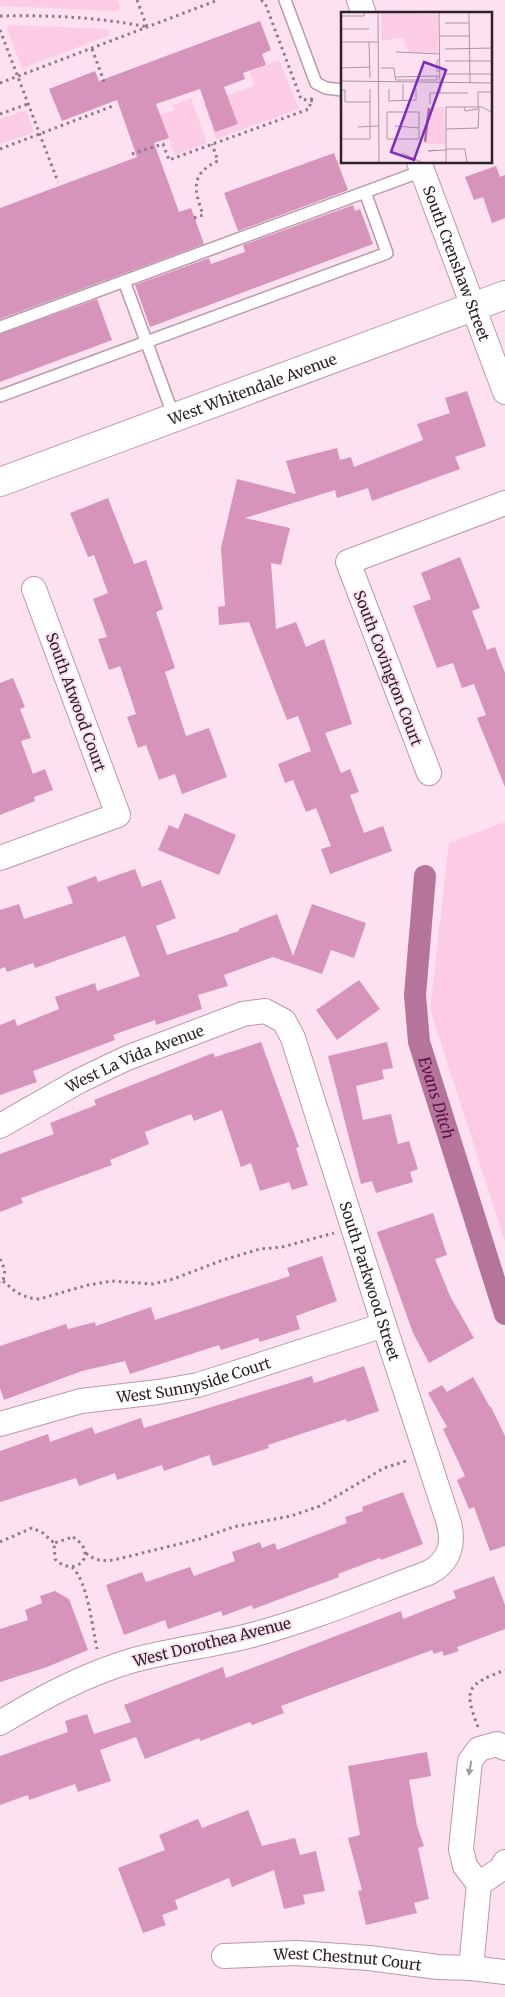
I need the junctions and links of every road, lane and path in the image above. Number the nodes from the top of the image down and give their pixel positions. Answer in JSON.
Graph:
{"nodes":[{"id":1,"x":137,"y":0,"type":"edge"},
{"id":2,"x":218,"y":0,"type":"edge"},
{"id":3,"x":285,"y":0,"type":"edge"},
{"id":4,"x":359,"y":0,"type":"edge"},
{"id":5,"x":363,"y":12,"type":"edge"},
{"id":6,"x":0,"y":16,"type":"edge"},
{"id":7,"x":147,"y":27,"type":"junction"},
{"id":8,"x":0,"y":30,"type":"edge"},
{"id":9,"x":92,"y":49,"type":"junction"},
{"id":10,"x":18,"y":77,"type":"junction"},
{"id":11,"x":0,"y":83,"type":"edge"},
{"id":12,"x":316,"y":83,"type":"junction"},
{"id":13,"x":105,"y":84,"type":"dead end"},
{"id":14,"x":341,"y":90,"type":"edge"},
{"id":15,"x":28,"y":104,"type":"junction"},
{"id":16,"x":113,"y":106,"type":"dead end"},
{"id":17,"x":0,"y":114,"type":"edge"},
{"id":18,"x":40,"y":134,"type":"junction"},
{"id":19,"x":212,"y":144,"type":"junction"},
{"id":20,"x":0,"y":148,"type":"edge"},
{"id":21,"x":132,"y":154,"type":"dead end"},
{"id":22,"x":421,"y":167,"type":"edge"},
{"id":23,"x":58,"y":182,"type":"dead end"},
{"id":24,"x":364,"y":192,"type":"junction"},
{"id":25,"x":194,"y":218,"type":"dead end"},
{"id":26,"x":124,"y":281,"type":"junction"},
{"id":27,"x":505,"y":296,"type":"edge"},
{"id":28,"x":474,"y":307,"type":"junction"},
{"id":29,"x":0,"y":327,"type":"edge"},
{"id":30,"x":147,"y":342,"type":"junction"},
{"id":31,"x":505,"y":392,"type":"edge"},
{"id":32,"x":0,"y":396,"type":"edge"},
{"id":33,"x":174,"y":418,"type":"junction"},
{"id":34,"x":0,"y":482,"type":"edge"},
{"id":35,"x":505,"y":503,"type":"edge"},
{"id":36,"x":34,"y":589,"type":"dead end"},
{"id":37,"x":429,"y":773,"type":"dead end"},
{"id":38,"x":0,"y":858,"type":"edge"},
{"id":39,"x":277,"y":1016,"type":"joint"},
{"id":40,"x":0,"y":1126,"type":"edge"},
{"id":41,"x":337,"y":1232,"type":"dead end"},
{"id":42,"x":0,"y":1259,"type":"edge"},
{"id":43,"x":1,"y":1281,"type":"edge"},
{"id":44,"x":384,"y":1325,"type":"junction"},
{"id":45,"x":0,"y":1424,"type":"edge"},
{"id":46,"x":409,"y":1460,"type":"dead end"},
{"id":47,"x":0,"y":1542,"type":"edge"},
{"id":48,"x":54,"y":1543,"type":"junction"},
{"id":49,"x":450,"y":1552,"type":"joint"},
{"id":50,"x":86,"y":1553,"type":"junction"},
{"id":51,"x":72,"y":1567,"type":"junction"},
{"id":52,"x":98,"y":1652,"type":"dead end"},
{"id":53,"x":505,"y":1670,"type":"edge"},
{"id":54,"x":0,"y":1723,"type":"edge"},
{"id":55,"x":495,"y":1747,"type":"edge"},
{"id":56,"x":505,"y":1862,"type":"edge"},
{"id":57,"x":479,"y":1884,"type":"junction"},
{"id":58,"x":224,"y":1956,"type":"dead end"},
{"id":59,"x":471,"y":1968,"type":"junction"},
{"id":60,"x":505,"y":1972,"type":"edge"}],
"edges":[{"from":1,"to":7,"type":"path"},
{"from":2,"to":7,"type":"path"},
{"from":3,"to":12,"type":"lane"},
{"from":4,"to":5,"type":"street"},
{"from":6,"to":7,"type":"path"},
{"from":7,"to":9,"type":"path"},
{"from":8,"to":10,"type":"path"},
{"from":9,"to":10,"type":"path"},
{"from":9,"to":13,"type":"path"},
{"from":10,"to":11,"type":"path"},
{"from":10,"to":15,"type":"path"},
{"from":12,"to":14,"type":"lane"},
{"from":12,"to":19,"type":"path"},
{"from":15,"to":17,"type":"path"},
{"from":15,"to":18,"type":"path"},
{"from":16,"to":18,"type":"path"},
{"from":18,"to":20,"type":"path"},
{"from":18,"to":23,"type":"path"},
{"from":19,"to":21,"type":"path"},
{"from":19,"to":25,"type":"path"},
{"from":22,"to":24,"type":"lane"},
{"from":22,"to":28,"type":"street","name":"South Crenshaw Street"},
{"from":24,"to":26,"type":"lane"},
{"from":24,"to":30,"type":"lane"},
{"from":26,"to":29,"type":"lane"},
{"from":26,"to":30,"type":"lane"},
{"from":27,"to":28,"type":"street","name":"West Whitendale Avenue"},
{"from":28,"to":31,"type":"street","name":"South Crenshaw Street"},
{"from":28,"to":33,"type":"street","name":"West Whitendale Avenue"},
{"from":30,"to":32,"type":"lane"},
{"from":30,"to":33,"type":"lane"},
{"from":33,"to":34,"type":"street","name":"West Whitendale Avenue"},
{"from":35,"to":37,"type":"street","name":"South Covington Court"},
{"from":36,"to":38,"type":"street","name":"South Atwood Court"},
{"from":39,"to":40,"type":"street","name":"West La Vida Avenue"},
{"from":39,"to":44,"type":"street","name":"South Parkwood Street"},
{"from":41,"to":43,"type":"path"},
{"from":42,"to":43,"type":"path"},
{"from":44,"to":45,"type":"street","name":"West Sunnyside Court"},
{"from":44,"to":49,"type":"street","name":"South Parkwood Street"},
{"from":46,"to":50,"type":"path"},
{"from":47,"to":48,"type":"path"},
{"from":48,"to":50,"type":"path"},
{"from":48,"to":51,"type":"path"},
{"from":49,"to":54,"type":"street","name":"West Dorothea Avenue"},
{"from":50,"to":51,"type":"path"},
{"from":51,"to":52,"type":"path"},
{"from":53,"to":55,"type":"path"},
{"from":55,"to":57,"type":"street","one_way":true},
{"from":56,"to":57,"type":"street"},
{"from":57,"to":59,"type":"street"},
{"from":58,"to":59,"type":"street","name":"West Chestnut Court"},
{"from":59,"to":60,"type":"street","name":"West Chestnut Court"}]}
